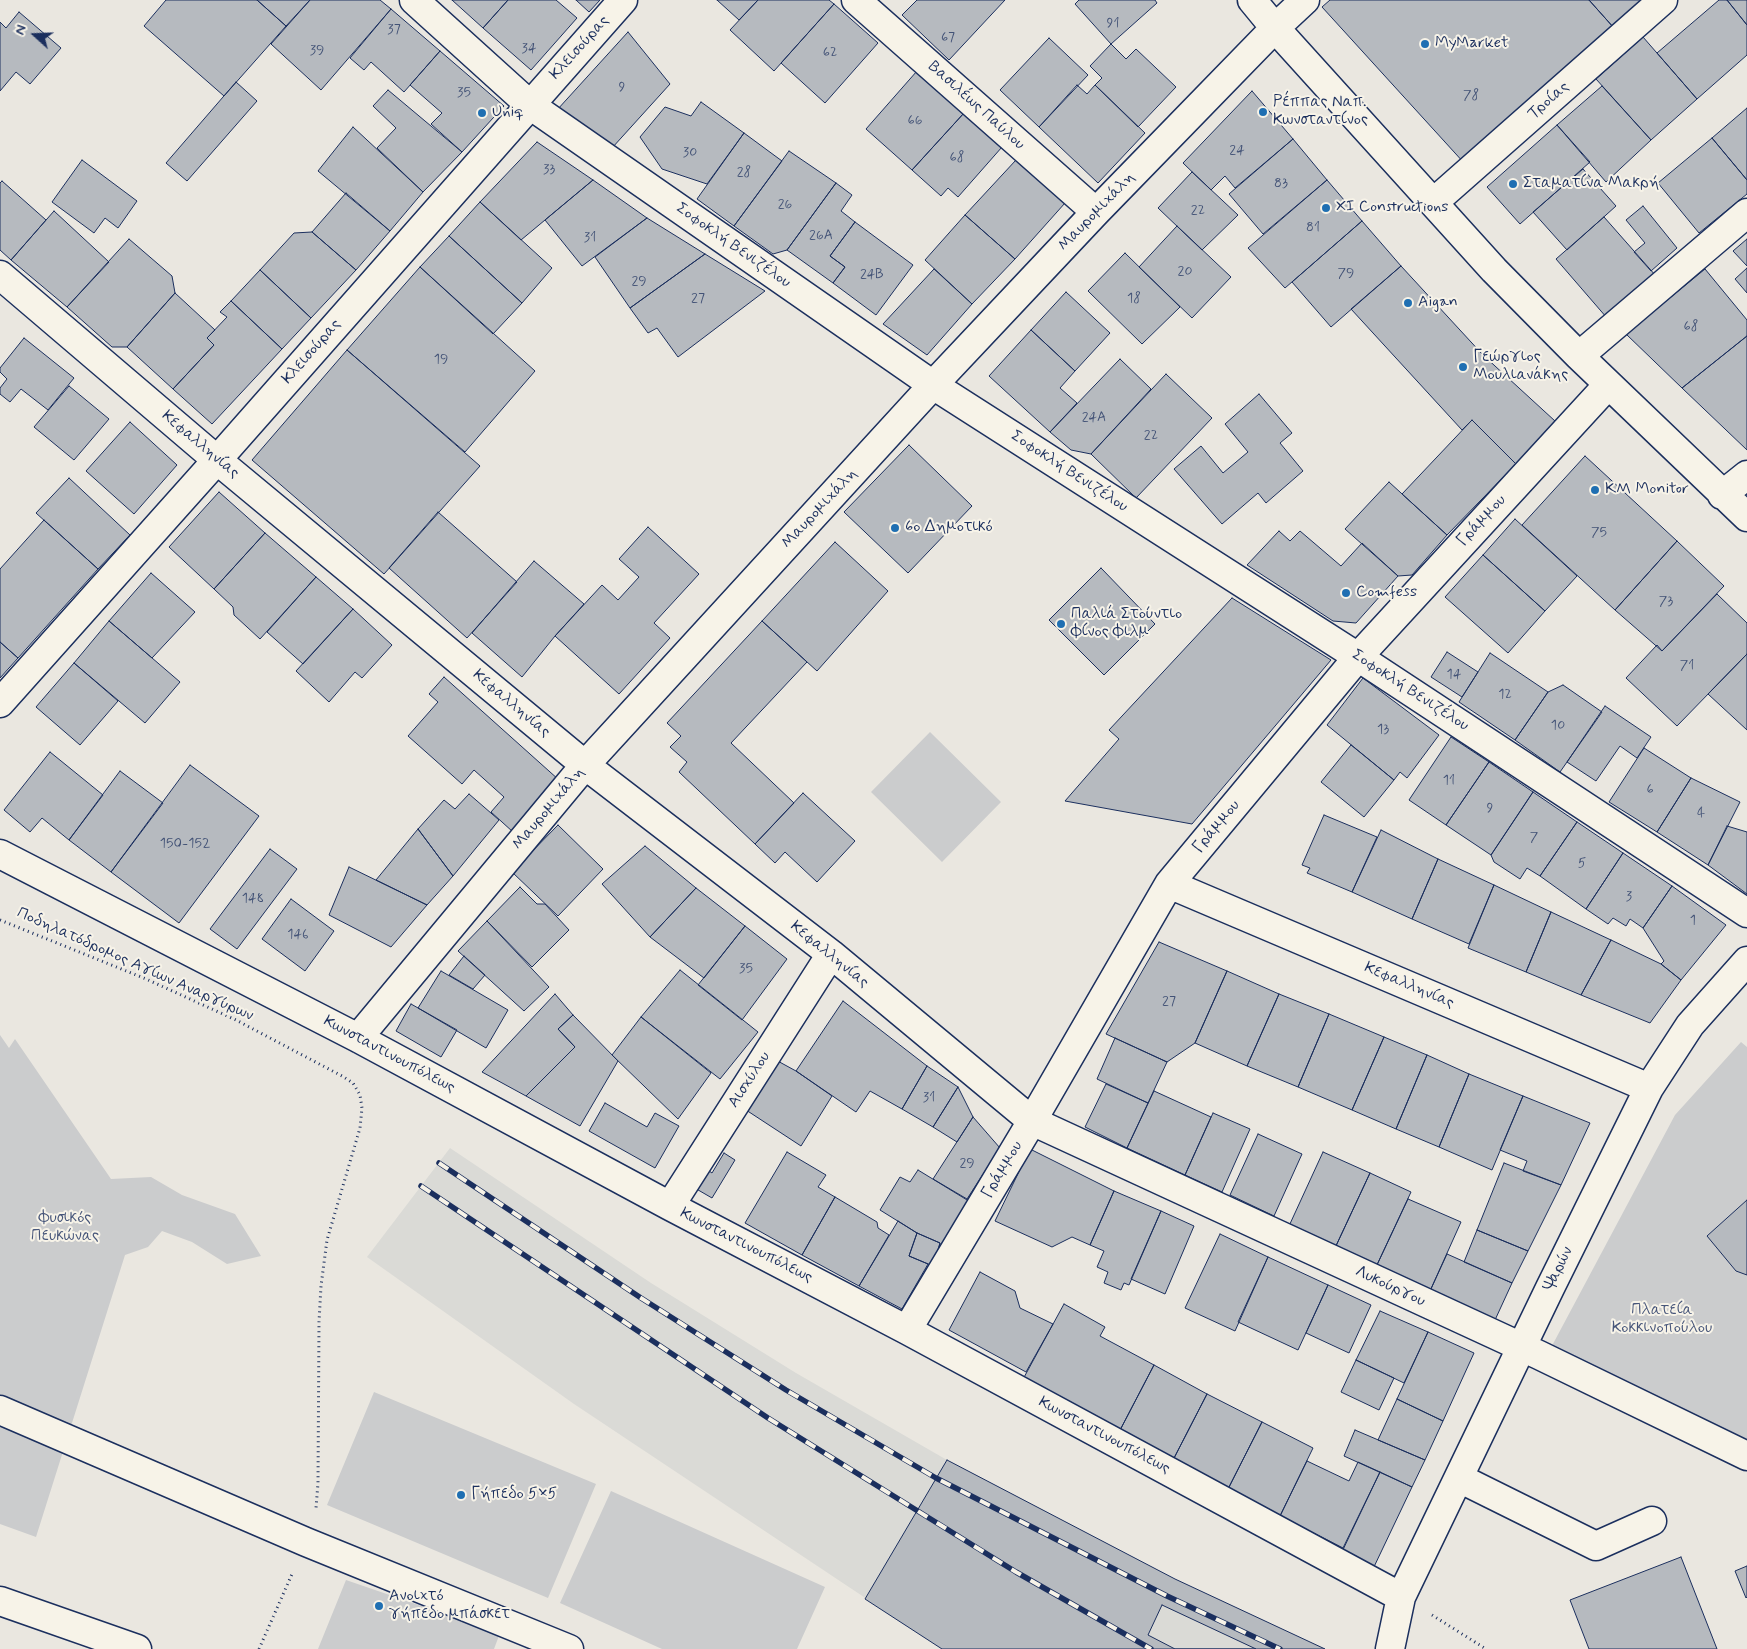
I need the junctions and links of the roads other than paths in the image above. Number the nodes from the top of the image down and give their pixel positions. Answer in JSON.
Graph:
{"nodes":[{"id":1,"x":414,"y":0,"type":"edge"},
{"id":2,"x":623,"y":0,"type":"edge"},
{"id":3,"x":856,"y":0,"type":"edge"},
{"id":4,"x":1252,"y":0,"type":"edge"},
{"id":5,"x":1305,"y":0,"type":"edge"},
{"id":6,"x":1663,"y":0,"type":"edge"},
{"id":7,"x":1275,"y":28,"type":"junction"},
{"id":8,"x":530,"y":105,"type":"junction"},
{"id":9,"x":1434,"y":202,"type":"junction"},
{"id":10,"x":1096,"y":212,"type":"junction"},
{"id":11,"x":1747,"y":213,"type":"edge"},
{"id":12,"x":0,"y":275,"type":"edge"},
{"id":13,"x":1579,"y":356,"type":"junction"},
{"id":14,"x":934,"y":385,"type":"junction"},
{"id":15,"x":1608,"y":385,"type":"junction"},
{"id":16,"x":217,"y":460,"type":"junction"},
{"id":17,"x":1747,"y":475,"type":"edge"},
{"id":18,"x":1722,"y":495,"type":"junction"},
{"id":19,"x":1747,"y":517,"type":"edge"},
{"id":20,"x":1358,"y":656,"type":"junction"},
{"id":21,"x":0,"y":703,"type":"edge"},
{"id":22,"x":585,"y":765,"type":"junction"},
{"id":23,"x":0,"y":854,"type":"edge"},
{"id":24,"x":1169,"y":884,"type":"junction"},
{"id":25,"x":1747,"y":913,"type":"edge"},
{"id":26,"x":831,"y":954,"type":"junction"},
{"id":27,"x":1747,"y":960,"type":"edge"},
{"id":28,"x":358,"y":1038,"type":"junction"},
{"id":29,"x":1649,"y":1088,"type":"junction"},
{"id":30,"x":1032,"y":1122,"type":"junction"},
{"id":31,"x":670,"y":1206,"type":"junction"},
{"id":32,"x":908,"y":1330,"type":"junction"},
{"id":33,"x":1522,"y":1348,"type":"junction"},
{"id":34,"x":0,"y":1410,"type":"edge"},
{"id":35,"x":1747,"y":1456,"type":"edge"},
{"id":36,"x":1459,"y":1478,"type":"junction"},
{"id":37,"x":1652,"y":1521,"type":"dead end"},
{"id":38,"x":1401,"y":1596,"type":"junction"},
{"id":39,"x":0,"y":1601,"type":"edge"},
{"id":40,"x":137,"y":1649,"type":"edge"},
{"id":41,"x":569,"y":1649,"type":"edge"},
{"id":42,"x":1390,"y":1649,"type":"edge"}],
"edges":[{"from":1,"to":8,"type":"street","name":"Σοφοκλή Βενιζέλου"},
{"from":2,"to":8,"type":"street","name":"Κλεισούρας"},
{"from":3,"to":10,"type":"street","name":"Βασιλέως Παύλου"},
{"from":4,"to":7,"type":"street"},
{"from":5,"to":7,"type":"street","name":"Μαυρομιχάλη"},
{"from":6,"to":9,"type":"street","name":"Τροίας"},
{"from":7,"to":9,"type":"street"},
{"from":7,"to":10,"type":"street","name":"Μαυρομιχάλη"},
{"from":8,"to":14,"type":"street","name":"Σοφοκλή Βενιζέλου"},
{"from":8,"to":16,"type":"street","name":"Κλεισούρας"},
{"from":9,"to":13,"type":"street"},
{"from":10,"to":14,"type":"street","name":"Μαυρομιχάλη"},
{"from":11,"to":13,"type":"street"},
{"from":12,"to":16,"type":"street","name":"Κεφαλληνίας"},
{"from":13,"to":15,"type":"street"},
{"from":14,"to":20,"type":"street","name":"Σοφοκλή Βενιζέλου"},
{"from":14,"to":22,"type":"street","name":"Μαυρομιχάλη"},
{"from":15,"to":18,"type":"street"},
{"from":15,"to":20,"type":"street","name":"Γράμμου"},
{"from":16,"to":21,"type":"street","name":"Κλεισούρας"},
{"from":16,"to":22,"type":"street","name":"Κεφαλληνίας"},
{"from":17,"to":18,"type":"street"},
{"from":18,"to":19,"type":"street"},
{"from":20,"to":24,"type":"street","name":"Γράμμου"},
{"from":20,"to":25,"type":"street","name":"Σοφοκλή Βενιζέλου"},
{"from":22,"to":26,"type":"street","name":"Κεφαλληνίας"},
{"from":22,"to":28,"type":"street","name":"Μαυρομιχάλη"},
{"from":23,"to":28,"type":"street","name":"Κωνσταντινουπόλεως"},
{"from":24,"to":29,"type":"street","name":"Κεφαλληνίας"},
{"from":24,"to":30,"type":"street","name":"Γράμμου"},
{"from":26,"to":30,"type":"street","name":"Κεφαλληνίας"},
{"from":26,"to":31,"type":"street","name":"Αισχύλου"},
{"from":27,"to":29,"type":"street","name":"Ψαρών"},
{"from":28,"to":31,"type":"street","name":"Κωνσταντινουπόλεως"},
{"from":29,"to":33,"type":"street","name":"Ψαρών"},
{"from":30,"to":32,"type":"street","name":"Γράμμου"},
{"from":30,"to":33,"type":"street","name":"Λυκούργου"},
{"from":31,"to":32,"type":"street","name":"Κωνσταντινουπόλεως"},
{"from":32,"to":38,"type":"street","name":"Κωνσταντινουπόλεως"},
{"from":33,"to":35,"type":"street","name":"Λυκούργου"},
{"from":33,"to":36,"type":"street","name":"Ψαρών"},
{"from":34,"to":41,"type":"street"},
{"from":36,"to":37,"type":"street"},
{"from":36,"to":38,"type":"street","name":"Ψαρών"},
{"from":38,"to":42,"type":"street","name":"Ψαρών"},
{"from":39,"to":40,"type":"street"}]}
